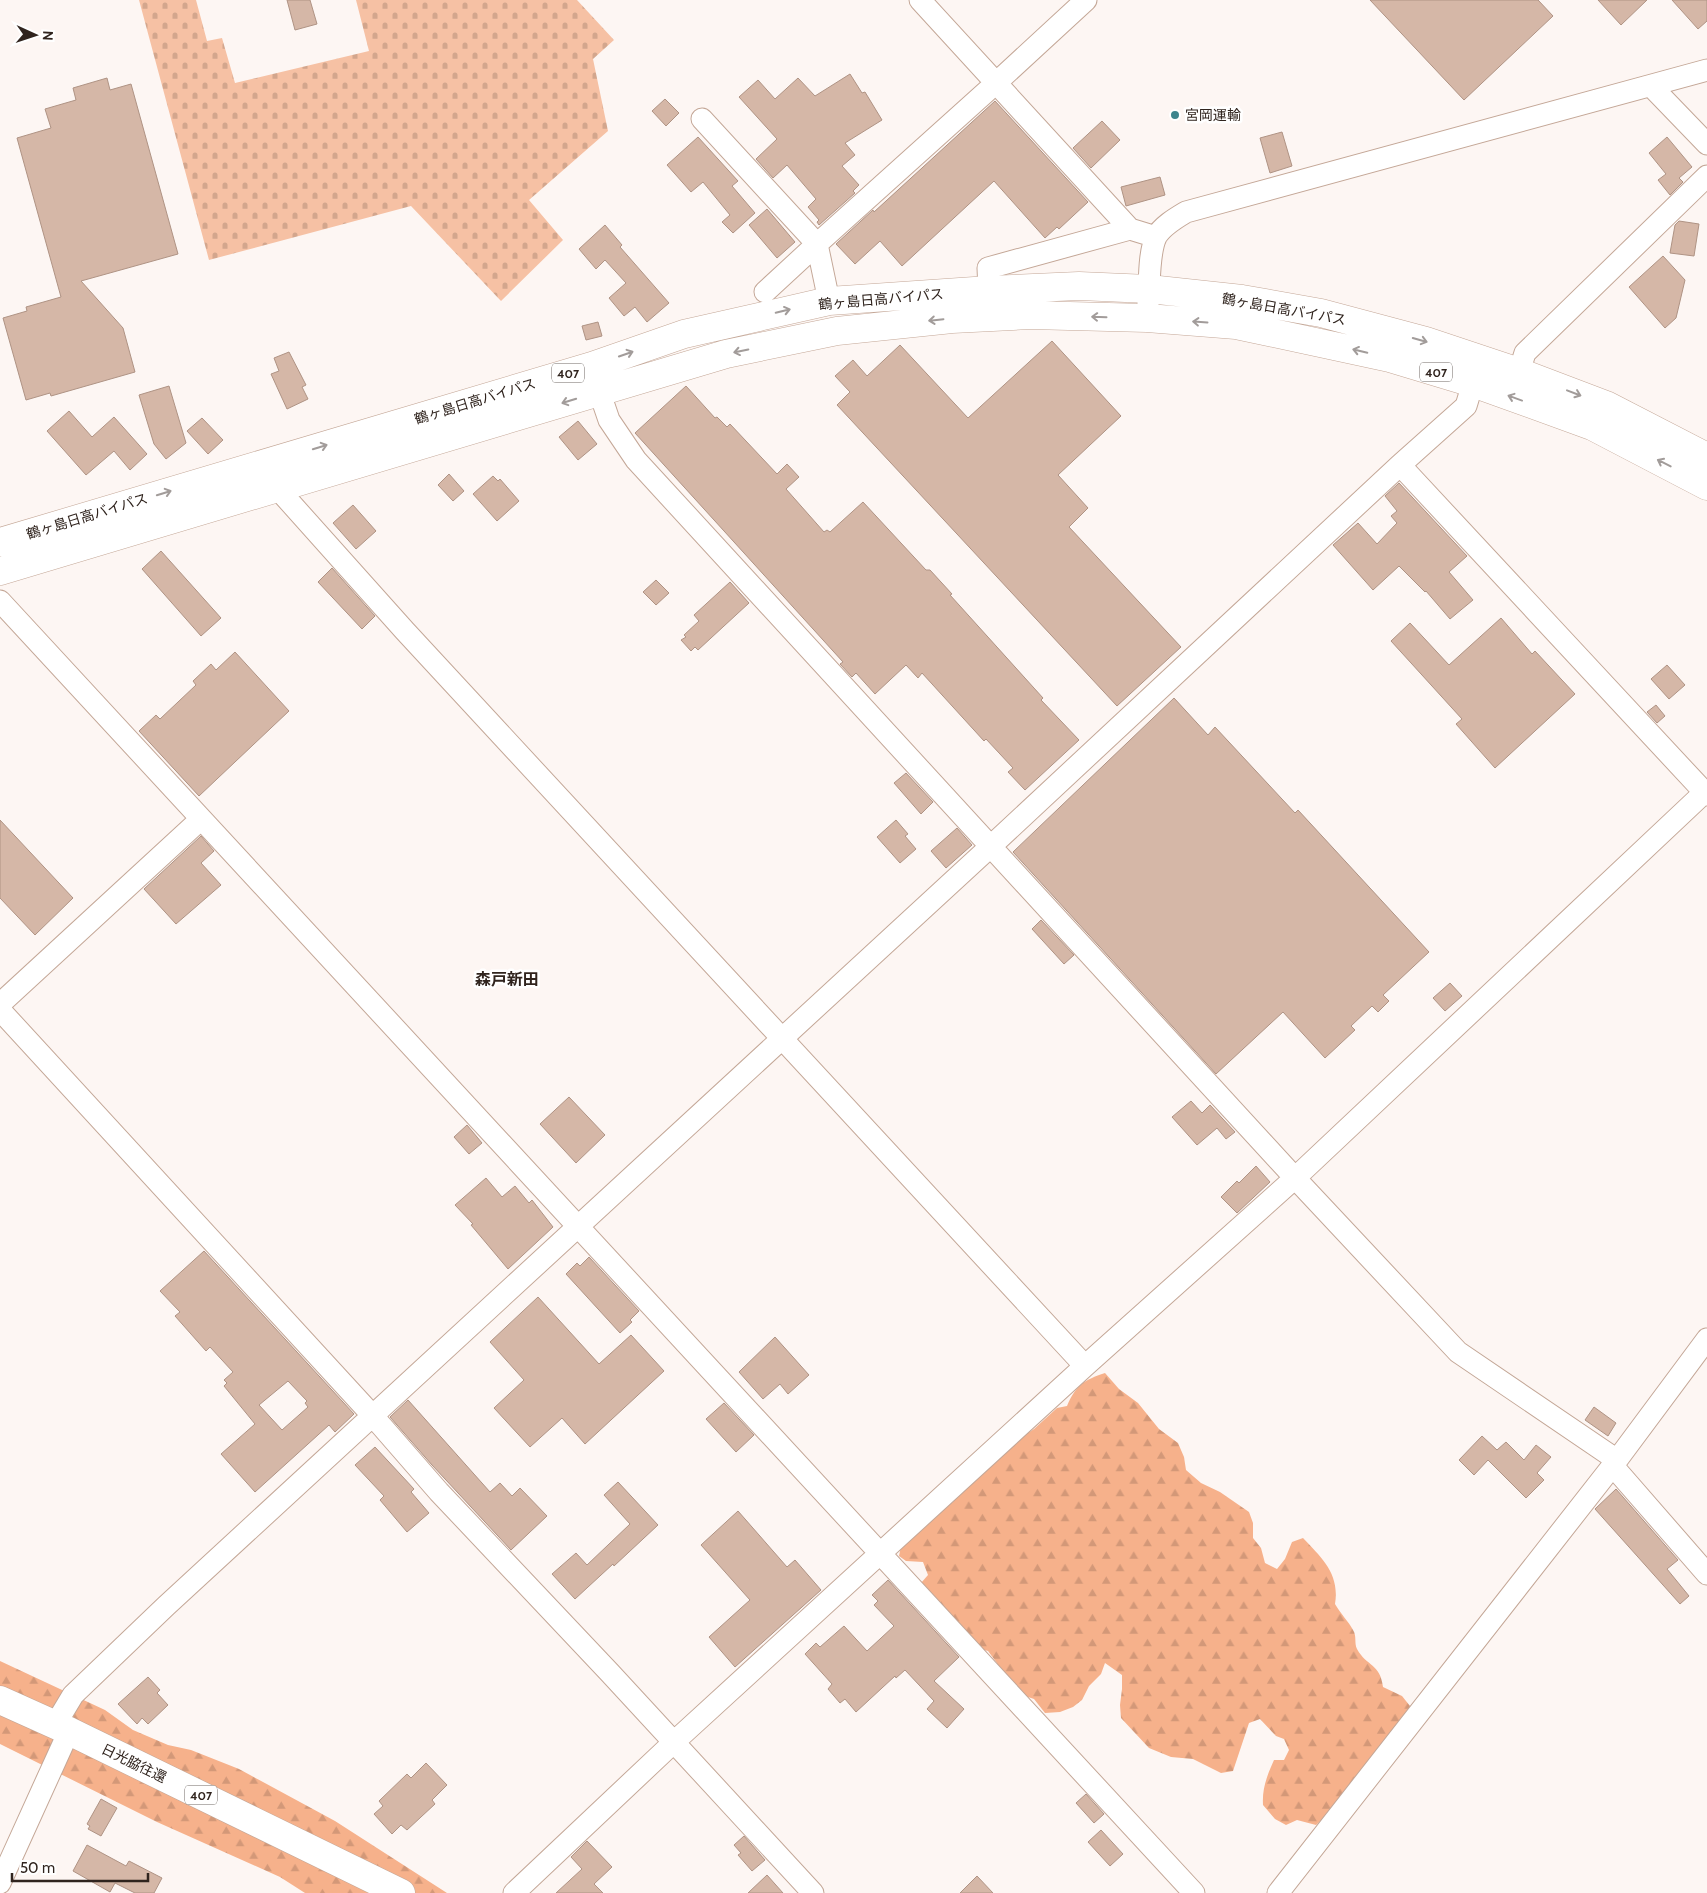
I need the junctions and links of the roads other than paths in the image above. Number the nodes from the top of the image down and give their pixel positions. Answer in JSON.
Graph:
{"nodes":[{"id":1,"x":920,"y":0,"type":"edge"},
{"id":2,"x":1086,"y":0,"type":"edge"},
{"id":3,"x":1707,"y":70,"type":"edge"},
{"id":4,"x":996,"y":83,"type":"junction"},
{"id":5,"x":1651,"y":86,"type":"junction"},
{"id":6,"x":702,"y":119,"type":"dead end"},
{"id":7,"x":1707,"y":144,"type":"edge"},
{"id":8,"x":1707,"y":176,"type":"edge"},
{"id":9,"x":1130,"y":228,"type":"junction"},
{"id":10,"x":1156,"y":237,"type":"junction"},
{"id":11,"x":817,"y":244,"type":"junction"},
{"id":12,"x":1150,"y":289,"type":"junction"},
{"id":13,"x":989,"y":290,"type":"junction"},
{"id":14,"x":765,"y":292,"type":"dead end"},
{"id":15,"x":829,"y":301,"type":"junction"},
{"id":16,"x":1147,"y":318,"type":"junction"},
{"id":17,"x":592,"y":366,"type":"junction"},
{"id":18,"x":1519,"y":372,"type":"junction"},
{"id":19,"x":1473,"y":383,"type":"junction"},
{"id":20,"x":599,"y":392,"type":"junction"},
{"id":21,"x":1707,"y":457,"type":"edge"},
{"id":22,"x":1400,"y":465,"type":"junction"},
{"id":23,"x":1707,"y":486,"type":"edge"},
{"id":24,"x":278,"y":489,"type":"junction"},
{"id":25,"x":0,"y":542,"type":"edge"},
{"id":26,"x":0,"y":570,"type":"edge"},
{"id":27,"x":0,"y":601,"type":"edge"},
{"id":28,"x":1706,"y":793,"type":"edge"},
{"id":29,"x":201,"y":819,"type":"junction"},
{"id":30,"x":990,"y":847,"type":"junction"},
{"id":31,"x":0,"y":1004,"type":"edge"},
{"id":32,"x":0,"y":1010,"type":"edge"},
{"id":33,"x":782,"y":1038,"type":"junction"},
{"id":34,"x":1295,"y":1178,"type":"junction"},
{"id":35,"x":577,"y":1226,"type":"junction"},
{"id":36,"x":1707,"y":1339,"type":"edge"},
{"id":37,"x":1085,"y":1366,"type":"junction"},
{"id":38,"x":372,"y":1416,"type":"junction"},
{"id":39,"x":1614,"y":1463,"type":"junction"},
{"id":40,"x":880,"y":1555,"type":"junction"},
{"id":41,"x":1707,"y":1574,"type":"edge"},
{"id":42,"x":0,"y":1700,"type":"edge"},
{"id":43,"x":62,"y":1728,"type":"junction"},
{"id":44,"x":674,"y":1742,"type":"junction"},
{"id":45,"x":0,"y":1883,"type":"edge"},
{"id":46,"x":401,"y":1893,"type":"edge"},
{"id":47,"x":514,"y":1893,"type":"edge"},
{"id":48,"x":813,"y":1893,"type":"edge"},
{"id":49,"x":1194,"y":1893,"type":"edge"},
{"id":50,"x":1278,"y":1893,"type":"edge"}],
"edges":[{"from":1,"to":4,"type":"street"},
{"from":2,"to":4,"type":"street"},
{"from":3,"to":5,"type":"street"},
{"from":4,"to":9,"type":"street"},
{"from":4,"to":11,"type":"street"},
{"from":5,"to":7,"type":"street"},
{"from":5,"to":10,"type":"street"},
{"from":6,"to":11,"type":"street"},
{"from":8,"to":18,"type":"street"},
{"from":9,"to":10,"type":"street"},
{"from":9,"to":13,"type":"street"},
{"from":10,"to":12,"type":"street"},
{"from":11,"to":14,"type":"street"},
{"from":11,"to":15,"type":"street"},
{"from":12,"to":13,"type":"highway","name":"鶴ヶ島日高バイパス","number":"407"},
{"from":12,"to":16,"type":"street"},
{"from":12,"to":18,"type":"highway","name":"鶴ヶ島日高バイパス","number":"407","one_way":true},
{"from":13,"to":15,"type":"highway","name":"鶴ヶ島日高バイパス","number":"407"},
{"from":17,"to":15,"type":"highway","name":"鶴ヶ島日高バイパス","number":"407","one_way":true},
{"from":19,"to":16,"type":"highway","name":"鶴ヶ島日高バイパス","number":"407","one_way":true},
{"from":16,"to":20,"type":"highway","name":"鶴ヶ島日高バイパス","number":"407","one_way":true},
{"from":17,"to":20,"type":"street"},
{"from":25,"to":17,"type":"highway","name":"鶴ヶ島日高バイパス","number":"407","one_way":true},
{"from":18,"to":21,"type":"highway","name":"鶴ヶ島日高バイパス","number":"407","one_way":true},
{"from":19,"to":22,"type":"street"},
{"from":23,"to":19,"type":"highway","name":"鶴ヶ島日高バイパス","number":"407","one_way":true},
{"from":20,"to":24,"type":"highway","name":"鶴ヶ島日高バイパス","number":"407","one_way":true},
{"from":20,"to":30,"type":"street"},
{"from":22,"to":28,"type":"street"},
{"from":22,"to":30,"type":"street"},
{"from":24,"to":26,"type":"highway","name":"鶴ヶ島日高バイパス","number":"407"},
{"from":24,"to":33,"type":"street"},
{"from":27,"to":29,"type":"street"},
{"from":28,"to":34,"type":"street"},
{"from":29,"to":31,"type":"street"},
{"from":29,"to":35,"type":"street"},
{"from":30,"to":33,"type":"street"},
{"from":30,"to":34,"type":"street"},
{"from":32,"to":38,"type":"street"},
{"from":33,"to":35,"type":"street"},
{"from":33,"to":37,"type":"street"},
{"from":34,"to":37,"type":"street"},
{"from":34,"to":39,"type":"street"},
{"from":35,"to":38,"type":"street"},
{"from":35,"to":40,"type":"street"},
{"from":36,"to":39,"type":"street"},
{"from":37,"to":40,"type":"street"},
{"from":38,"to":43,"type":"street"},
{"from":38,"to":44,"type":"street"},
{"from":39,"to":41,"type":"street"},
{"from":39,"to":50,"type":"street"},
{"from":40,"to":44,"type":"street"},
{"from":40,"to":49,"type":"street"},
{"from":42,"to":43,"type":"highway","name":"日光脇往還","number":"407"},
{"from":43,"to":45,"type":"street"},
{"from":43,"to":46,"type":"highway","name":"日光脇往還","number":"407"},
{"from":44,"to":47,"type":"street"},
{"from":44,"to":48,"type":"street"}]}
